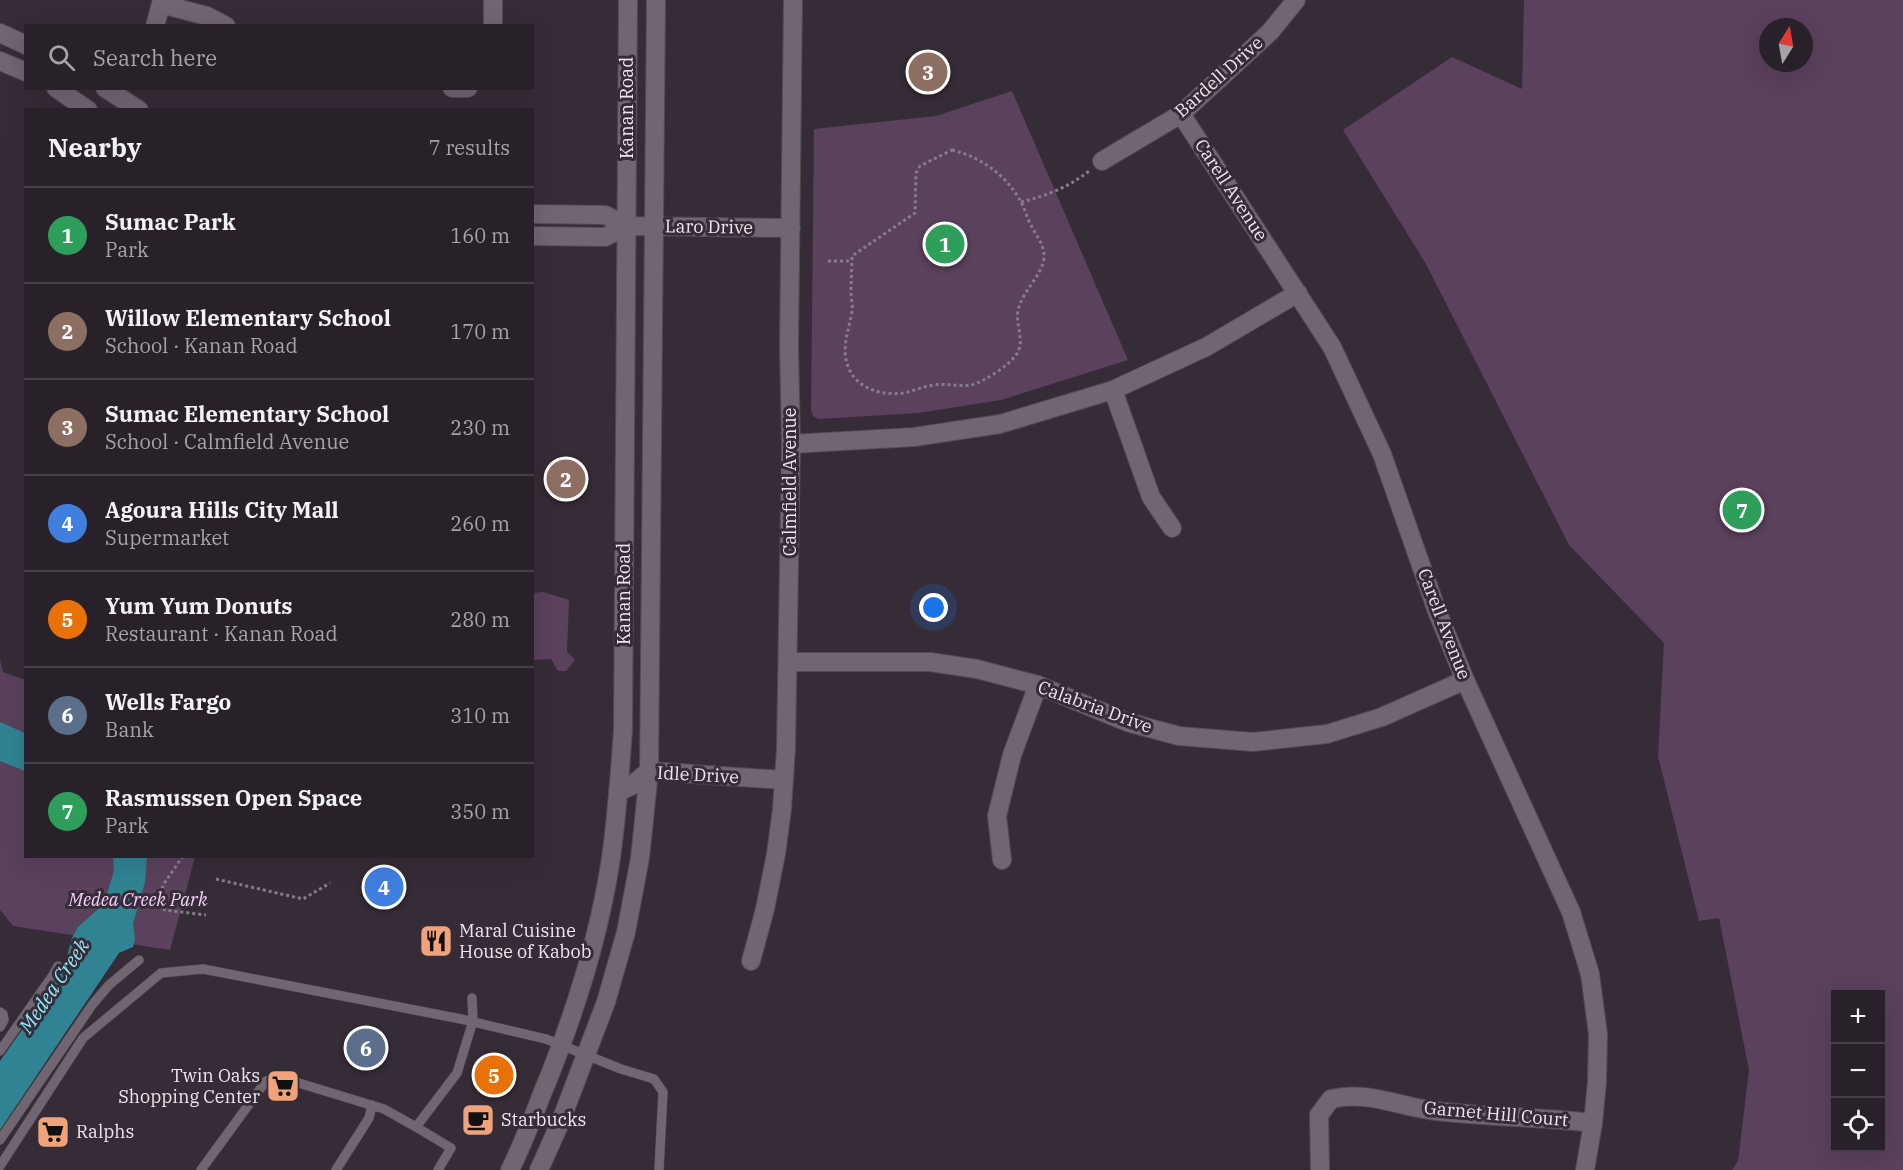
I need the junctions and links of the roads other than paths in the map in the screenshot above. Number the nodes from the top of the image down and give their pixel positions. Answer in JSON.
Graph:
{"nodes":[{"id":1,"x":493,"y":0,"type":"edge"},
{"id":2,"x":628,"y":0,"type":"edge"},
{"id":3,"x":657,"y":0,"type":"edge"},
{"id":4,"x":793,"y":0,"type":"edge"},
{"id":5,"x":1296,"y":0,"type":"edge"},
{"id":6,"x":161,"y":2,"type":"edge"},
{"id":7,"x":156,"y":24,"type":"edge"},
{"id":8,"x":222,"y":24,"type":"edge"},
{"id":9,"x":493,"y":24,"type":"edge"},
{"id":10,"x":0,"y":33,"type":"edge"},
{"id":11,"x":24,"y":44,"type":"edge"},
{"id":12,"x":0,"y":61,"type":"edge"},
{"id":13,"x":24,"y":71,"type":"edge"},
{"id":14,"x":59,"y":90,"type":"edge"},
{"id":15,"x":108,"y":90,"type":"edge"},
{"id":16,"x":122,"y":99,"type":"edge"},
{"id":17,"x":85,"y":108,"type":"edge"},
{"id":18,"x":136,"y":108,"type":"edge"},
{"id":19,"x":1181,"y":114,"type":"junction"},
{"id":20,"x":1102,"y":161,"type":"road end"},
{"id":21,"x":534,"y":214,"type":"edge"},
{"id":22,"x":627,"y":226,"type":"junction"},
{"id":23,"x":655,"y":227,"type":"junction"},
{"id":24,"x":791,"y":228,"type":"junction"},
{"id":25,"x":534,"y":236,"type":"edge"},
{"id":26,"x":1298,"y":293,"type":"junction"},
{"id":27,"x":1113,"y":390,"type":"junction"},
{"id":28,"x":791,"y":444,"type":"junction"},
{"id":29,"x":1172,"y":528,"type":"dead end"},
{"id":30,"x":788,"y":662,"type":"junction"},
{"id":31,"x":1465,"y":680,"type":"junction"},
{"id":32,"x":1038,"y":686,"type":"junction"},
{"id":33,"x":649,"y":771,"type":"junction"},
{"id":34,"x":784,"y":780,"type":"junction"},
{"id":35,"x":618,"y":792,"type":"junction"},
{"id":36,"x":1002,"y":860,"type":"dead end"},
{"id":37,"x":139,"y":960,"type":"dead end"},
{"id":38,"x":751,"y":961,"type":"dead end"},
{"id":39,"x":58,"y":966,"type":"dead end"},
{"id":40,"x":472,"y":998,"type":"dead end"},
{"id":41,"x":0,"y":1012,"type":"edge"},
{"id":42,"x":473,"y":1022,"type":"junction"},
{"id":43,"x":0,"y":1027,"type":"edge"},
{"id":44,"x":562,"y":1045,"type":"junction"},
{"id":45,"x":0,"y":1051,"type":"edge"},
{"id":46,"x":586,"y":1056,"type":"junction"},
{"id":47,"x":372,"y":1105,"type":"junction"},
{"id":48,"x":1593,"y":1123,"type":"junction"},
{"id":49,"x":416,"y":1127,"type":"junction"},
{"id":50,"x":0,"y":1140,"type":"edge"},
{"id":51,"x":0,"y":1166,"type":"edge"},
{"id":52,"x":201,"y":1170,"type":"edge"},
{"id":53,"x":336,"y":1170,"type":"edge"},
{"id":54,"x":438,"y":1170,"type":"edge"},
{"id":55,"x":510,"y":1170,"type":"edge"},
{"id":56,"x":539,"y":1170,"type":"edge"},
{"id":57,"x":659,"y":1170,"type":"edge"},
{"id":58,"x":1320,"y":1170,"type":"edge"},
{"id":59,"x":1585,"y":1170,"type":"edge"}],
"edges":[{"from":1,"to":9,"type":"street"},
{"from":2,"to":22,"type":"street","name":"Kanan Road"},
{"from":3,"to":23,"type":"street","name":"Kanan Road"},
{"from":4,"to":24,"type":"street","name":"Calmfield Avenue"},
{"from":5,"to":19,"type":"street","name":"Bardell Drive"},
{"from":6,"to":7,"type":"street"},
{"from":6,"to":8,"type":"street"},
{"from":10,"to":11,"type":"street"},
{"from":12,"to":13,"type":"street"},
{"from":14,"to":17,"type":"street"},
{"from":15,"to":16,"type":"street"},
{"from":16,"to":18,"type":"street"},
{"from":19,"to":20,"type":"street","name":"Bardell Drive"},
{"from":19,"to":26,"type":"street","name":"Carell Avenue"},
{"from":21,"to":22,"type":"street","name":"Laro Drive"},
{"from":22,"to":23,"type":"street","name":"Laro Drive"},
{"from":22,"to":25,"type":"street","name":"Laro Drive"},
{"from":22,"to":35,"type":"street","name":"Kanan Road"},
{"from":23,"to":24,"type":"street","name":"Laro Drive"},
{"from":23,"to":33,"type":"street","name":"Kanan Road"},
{"from":24,"to":28,"type":"street","name":"Calmfield Avenue"},
{"from":26,"to":27,"type":"street"},
{"from":26,"to":31,"type":"street","name":"Carell Avenue"},
{"from":27,"to":28,"type":"street"},
{"from":27,"to":29,"type":"street"},
{"from":28,"to":30,"type":"street","name":"Calmfield Avenue"},
{"from":30,"to":32,"type":"street","name":"Calabria Drive"},
{"from":30,"to":34,"type":"street","name":"Calmfield Avenue"},
{"from":31,"to":32,"type":"street","name":"Calabria Drive"},
{"from":31,"to":48,"type":"street","name":"Carell Avenue"},
{"from":32,"to":36,"type":"street"},
{"from":33,"to":34,"type":"street","name":"Idle Drive"},
{"from":33,"to":35,"type":"street","name":"Idle Drive"},
{"from":33,"to":46,"type":"street","name":"Kanan Road"},
{"from":34,"to":38,"type":"street","name":"Calmfield Avenue"},
{"from":35,"to":44,"type":"street","name":"Kanan Road"},
{"from":37,"to":50,"type":"lane"},
{"from":39,"to":45,"type":"lane"},
{"from":40,"to":42,"type":"lane"},
{"from":41,"to":43,"type":"lane"},
{"from":42,"to":44,"type":"lane"},
{"from":42,"to":49,"type":"lane"},
{"from":42,"to":51,"type":"lane"},
{"from":44,"to":46,"type":"lane"},
{"from":44,"to":55,"type":"street","name":"Kanan Road"},
{"from":46,"to":56,"type":"street","name":"Kanan Road"},
{"from":46,"to":57,"type":"lane"},
{"from":47,"to":49,"type":"lane"},
{"from":47,"to":52,"type":"lane"},
{"from":47,"to":53,"type":"lane"},
{"from":48,"to":58,"type":"street","name":"Garnet Hill Court"},
{"from":48,"to":59,"type":"street","name":"Carell Avenue"},
{"from":49,"to":54,"type":"lane"}]}
